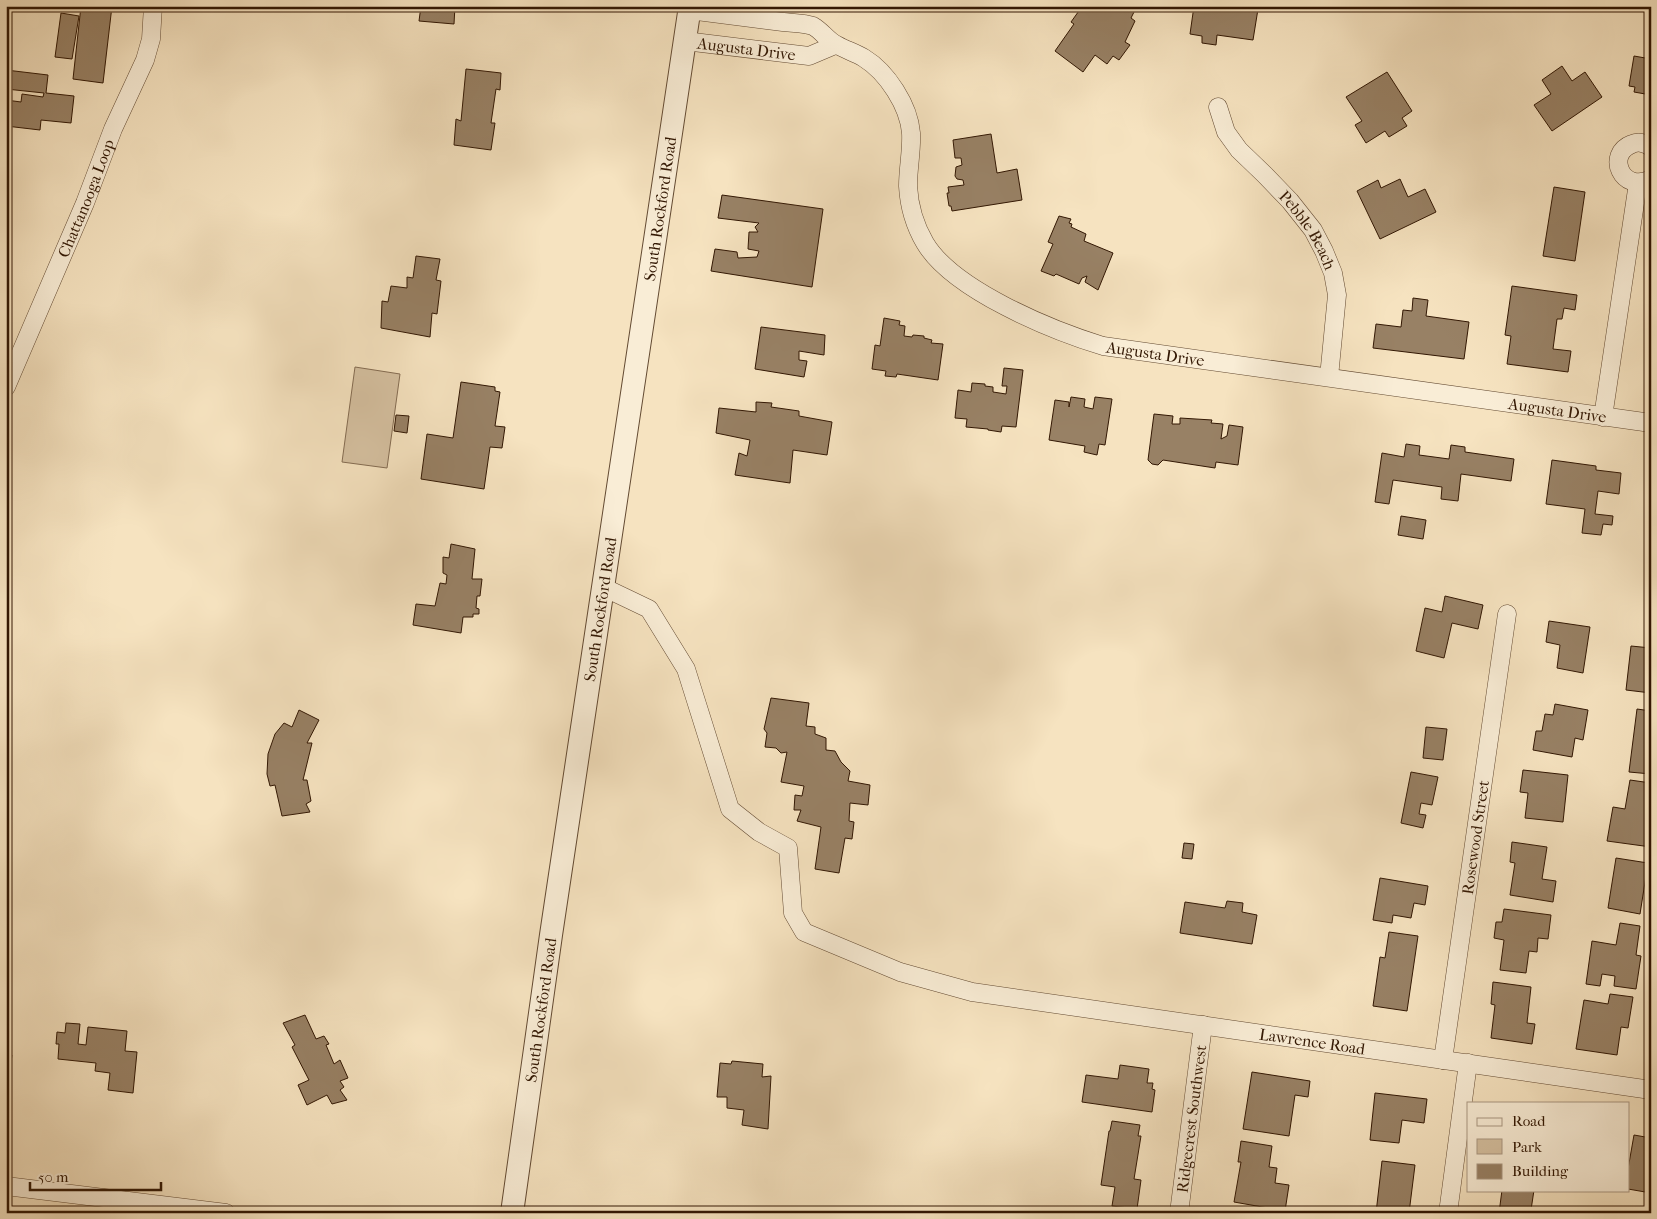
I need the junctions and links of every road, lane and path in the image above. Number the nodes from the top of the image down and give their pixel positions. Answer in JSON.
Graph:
{"nodes":[{"id":1,"x":153,"y":6,"type":"edge"},
{"id":2,"x":690,"y":8,"type":"edge"},
{"id":3,"x":685,"y":41,"type":"junction"},
{"id":4,"x":835,"y":45,"type":"junction"},
{"id":5,"x":1218,"y":107,"type":"dead end"},
{"id":6,"x":1651,"y":147,"type":"edge"},
{"id":7,"x":1644,"y":181,"type":"edge"},
{"id":8,"x":1329,"y":377,"type":"junction"},
{"id":9,"x":6,"y":387,"type":"edge"},
{"id":10,"x":1603,"y":417,"type":"junction"},
{"id":11,"x":1651,"y":423,"type":"edge"},
{"id":12,"x":603,"y":587,"type":"junction"},
{"id":13,"x":1506,"y":614,"type":"dead end"},
{"id":14,"x":1203,"y":1025,"type":"junction"},
{"id":15,"x":1443,"y":1060,"type":"junction"},
{"id":16,"x":1468,"y":1063,"type":"junction"},
{"id":17,"x":1651,"y":1090,"type":"edge"},
{"id":18,"x":6,"y":1186,"type":"edge"},
{"id":19,"x":226,"y":1213,"type":"edge"},
{"id":20,"x":512,"y":1213,"type":"edge"},
{"id":21,"x":1179,"y":1213,"type":"edge"},
{"id":22,"x":1448,"y":1213,"type":"edge"}],
"edges":[{"from":1,"to":9,"type":"street","name":"Chattanooga Loop"},
{"from":2,"to":3,"type":"street","name":"South Rockford Road"},
{"from":2,"to":4,"type":"street","name":"Augusta Drive"},
{"from":3,"to":4,"type":"street","name":"Augusta Drive"},
{"from":3,"to":12,"type":"street","name":"South Rockford Road"},
{"from":4,"to":8,"type":"street","name":"Augusta Drive"},
{"from":5,"to":8,"type":"street","name":"Pebble Beach"},
{"from":6,"to":7,"type":"street"},
{"from":7,"to":10,"type":"street"},
{"from":8,"to":10,"type":"street","name":"Augusta Drive"},
{"from":10,"to":11,"type":"street","name":"Augusta Drive"},
{"from":12,"to":14,"type":"street","name":"Lawrence Road"},
{"from":12,"to":20,"type":"street","name":"South Rockford Road"},
{"from":13,"to":15,"type":"street","name":"Rosewood Street"},
{"from":14,"to":15,"type":"street","name":"Lawrence Road"},
{"from":14,"to":21,"type":"street","name":"Ridgecrest Southwest"},
{"from":15,"to":16,"type":"street","name":"Lawrence Road"},
{"from":16,"to":17,"type":"street","name":"Lawrence Road"},
{"from":16,"to":22,"type":"street"},
{"from":18,"to":19,"type":"street"}]}
